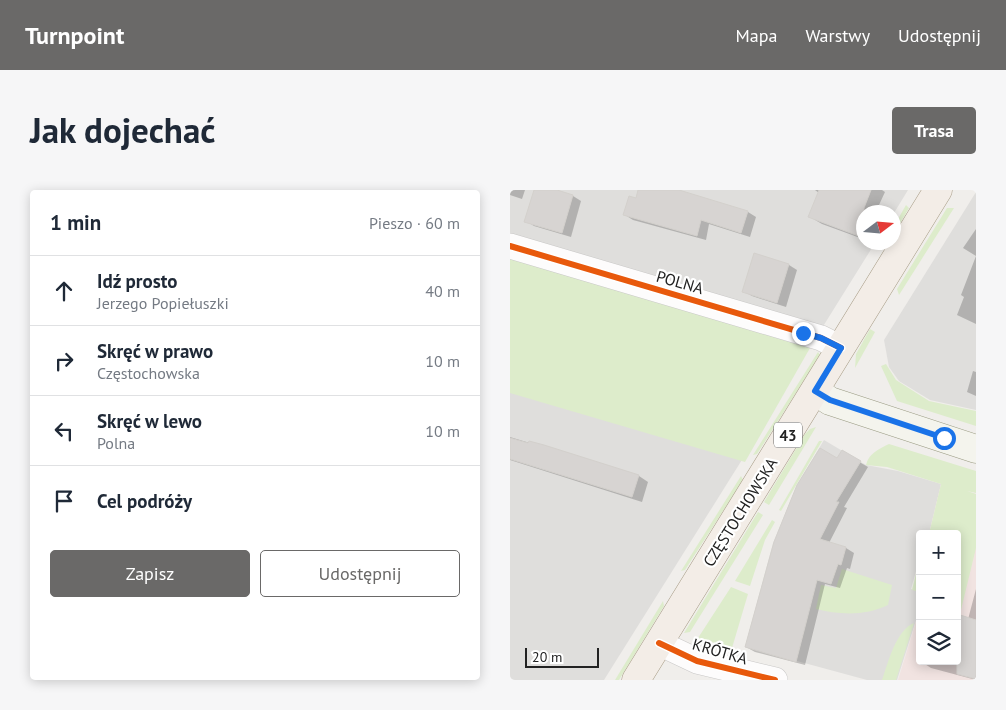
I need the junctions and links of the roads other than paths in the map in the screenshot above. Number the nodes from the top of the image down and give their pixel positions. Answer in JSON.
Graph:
{"nodes":[{"id":1,"x":938,"y":190,"type":"edge"},
{"id":2,"x":510,"y":246,"type":"edge"},
{"id":3,"x":841,"y":348,"type":"junction"},
{"id":4,"x":815,"y":391,"type":"junction"},
{"id":5,"x":976,"y":449,"type":"edge"},
{"id":6,"x":659,"y":643,"type":"junction"},
{"id":7,"x":636,"y":680,"type":"edge"},
{"id":8,"x":775,"y":680,"type":"edge"}],
"edges":[{"from":1,"to":3,"type":"main road","name":"CZĘSTOCHOWSKA","number":"43"},
{"from":2,"to":3,"type":"street","name":"POLNA"},
{"from":3,"to":4,"type":"main road","name":"CZĘSTOCHOWSKA","number":"43"},
{"from":4,"to":5,"type":"main road"},
{"from":4,"to":6,"type":"main road","name":"CZĘSTOCHOWSKA","number":"43"},
{"from":6,"to":7,"type":"main road","name":"CZĘSTOCHOWSKA","number":"43"},
{"from":6,"to":8,"type":"street","name":"KRÓTKA"}]}
